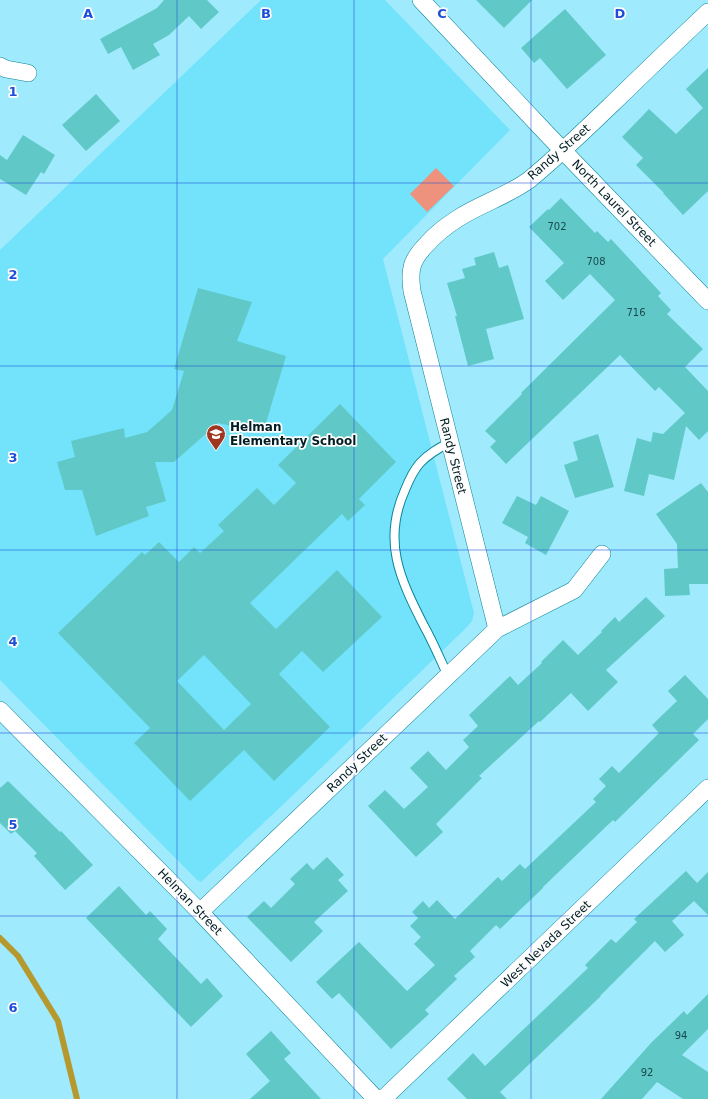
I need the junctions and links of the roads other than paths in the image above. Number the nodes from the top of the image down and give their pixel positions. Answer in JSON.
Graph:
{"nodes":[{"id":1,"x":421,"y":0,"type":"edge"},
{"id":2,"x":708,"y":12,"type":"edge"},
{"id":3,"x":0,"y":66,"type":"edge"},
{"id":4,"x":28,"y":73,"type":"dead end"},
{"id":5,"x":564,"y":151,"type":"junction"},
{"id":6,"x":708,"y":301,"type":"edge"},
{"id":7,"x":450,"y":442,"type":"junction"},
{"id":8,"x":602,"y":554,"type":"dead end"},
{"id":9,"x":497,"y":629,"type":"junction"},
{"id":10,"x":448,"y":676,"type":"junction"},
{"id":11,"x":0,"y":710,"type":"edge"},
{"id":12,"x":708,"y":788,"type":"edge"},
{"id":13,"x":200,"y":912,"type":"junction"},
{"id":14,"x":376,"y":1099,"type":"edge"},
{"id":15,"x":384,"y":1099,"type":"edge"}],
"edges":[{"from":1,"to":5,"type":"street","name":"North Laurel Street"},
{"from":2,"to":5,"type":"street","name":"Randy Street"},
{"from":3,"to":4,"type":"street"},
{"from":5,"to":6,"type":"street","name":"North Laurel Street"},
{"from":5,"to":7,"type":"street","name":"Randy Street"},
{"from":7,"to":9,"type":"street","name":"Randy Street"},
{"from":7,"to":10,"type":"lane"},
{"from":8,"to":9,"type":"street"},
{"from":9,"to":10,"type":"street","name":"Randy Street"},
{"from":10,"to":13,"type":"street","name":"Randy Street"},
{"from":11,"to":13,"type":"street","name":"Helman Street"},
{"from":12,"to":15,"type":"street","name":"West Nevada Street"},
{"from":13,"to":14,"type":"street","name":"Helman Street"}]}
